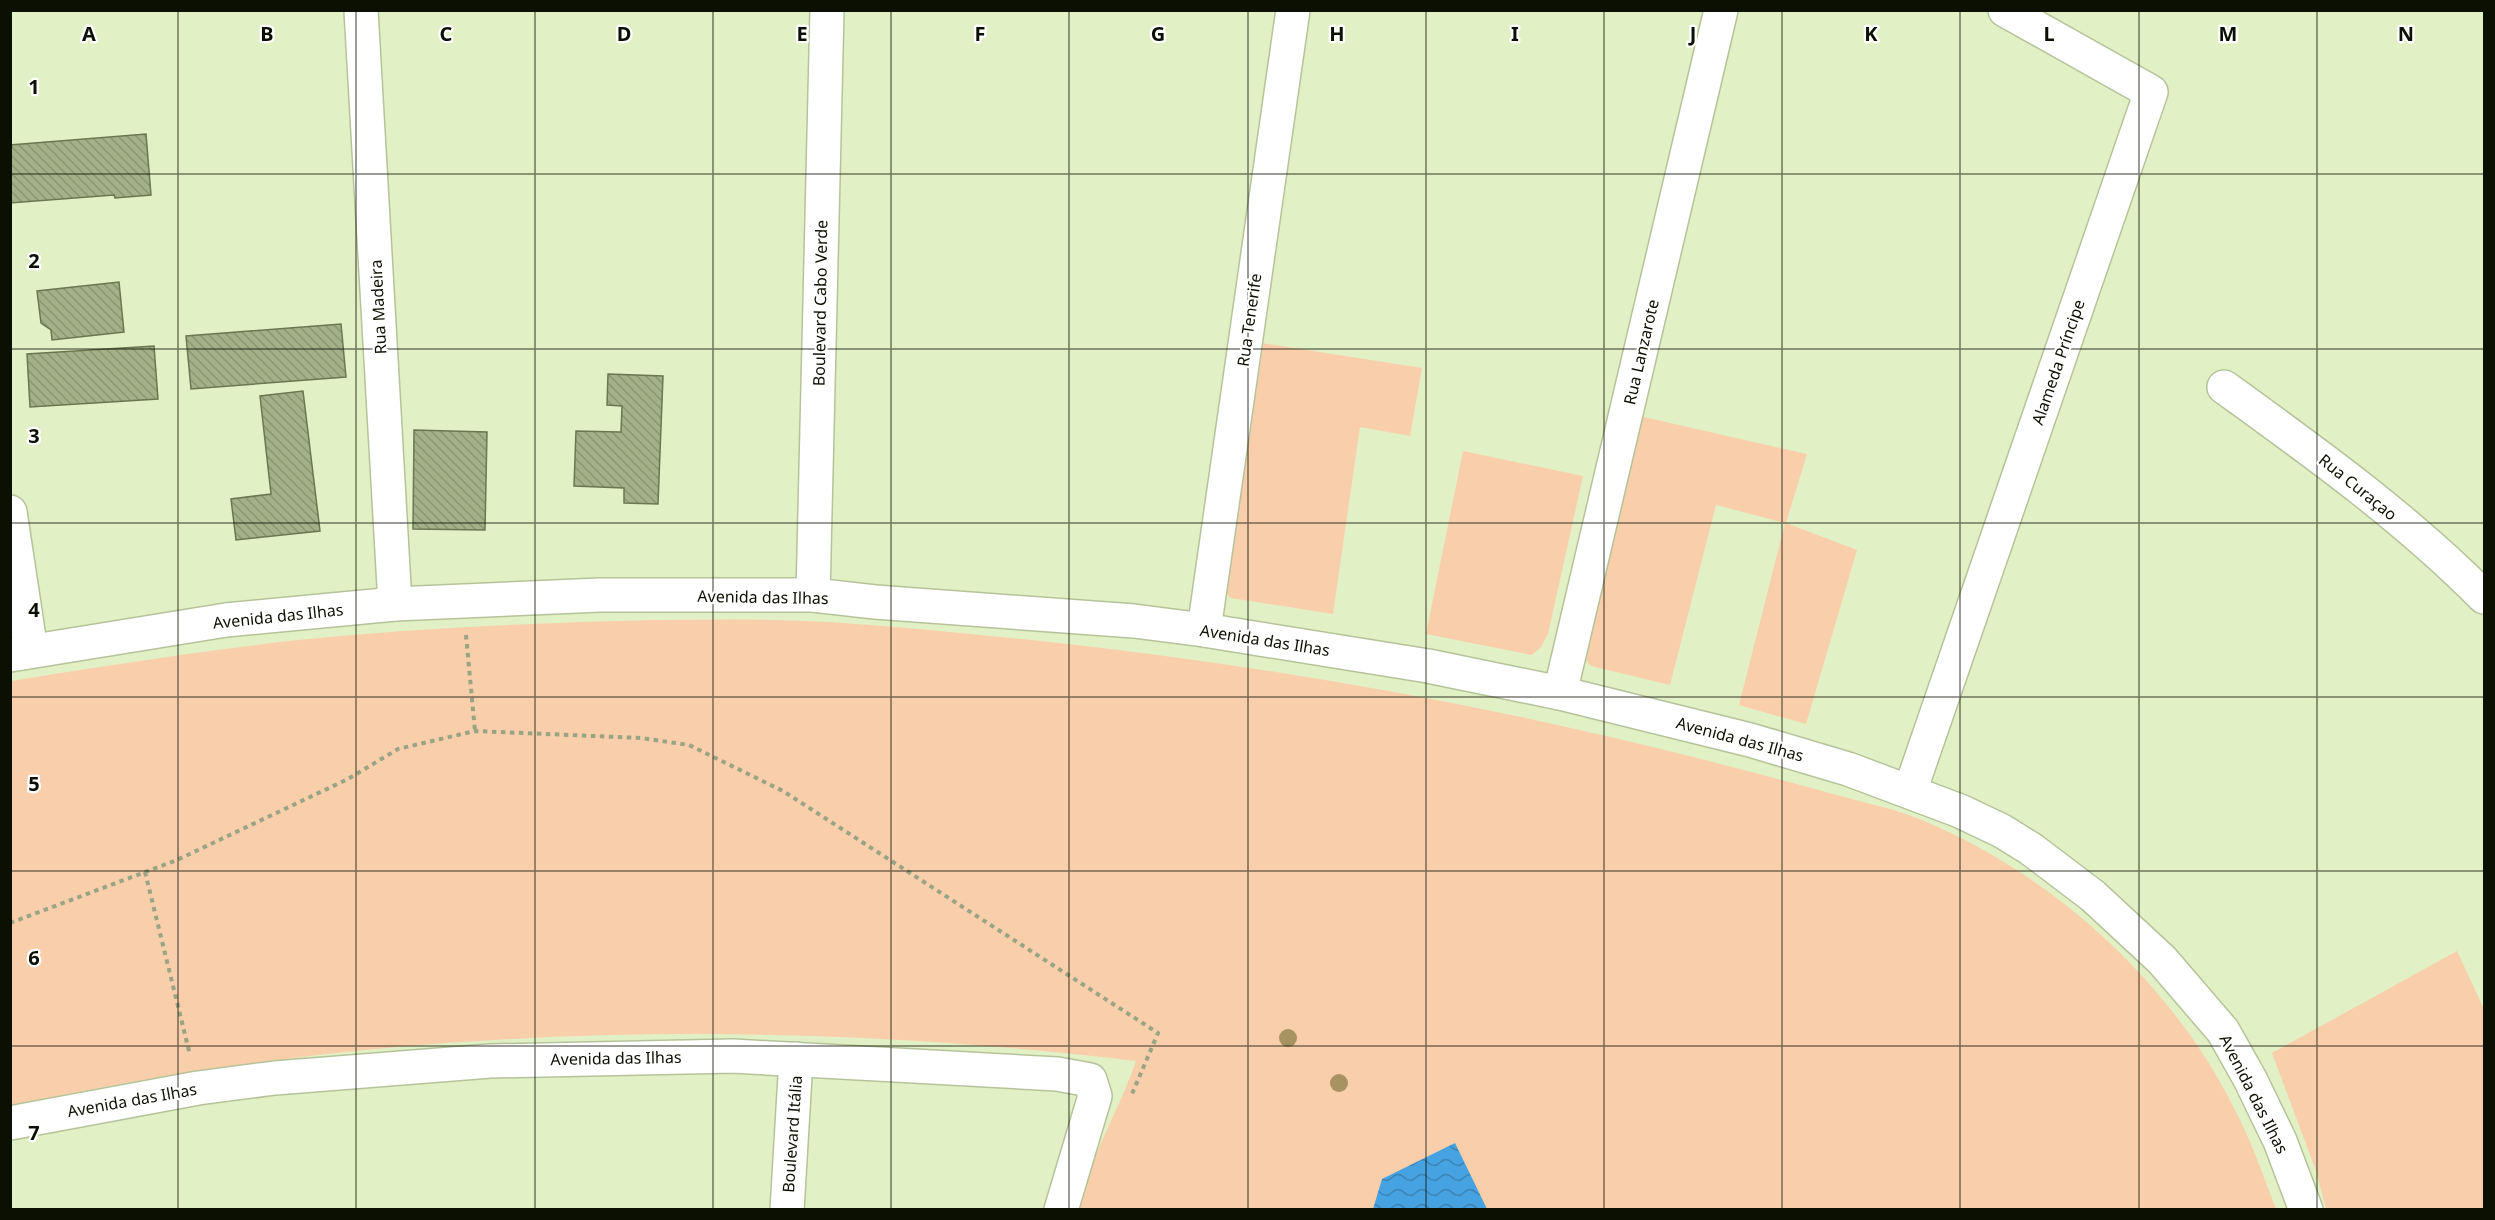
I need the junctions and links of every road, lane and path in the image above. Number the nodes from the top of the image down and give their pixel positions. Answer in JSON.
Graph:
{"nodes":[{"id":1,"x":361,"y":10,"type":"edge"},
{"id":2,"x":827,"y":10,"type":"edge"},
{"id":3,"x":1293,"y":10,"type":"edge"},
{"id":4,"x":1721,"y":10,"type":"edge"},
{"id":5,"x":2005,"y":10,"type":"edge"},
{"id":6,"x":2224,"y":387,"type":"dead end"},
{"id":7,"x":10,"y":513,"type":"edge"},
{"id":8,"x":813,"y":595,"type":"junction"},
{"id":9,"x":2484,"y":597,"type":"edge"},
{"id":10,"x":463,"y":602,"type":"junction"},
{"id":11,"x":395,"y":604,"type":"junction"},
{"id":12,"x":1204,"y":630,"type":"junction"},
{"id":13,"x":21,"y":653,"type":"edge"},
{"id":14,"x":1560,"y":693,"type":"junction"},
{"id":15,"x":475,"y":731,"type":"junction"},
{"id":16,"x":1910,"y":791,"type":"junction"},
{"id":17,"x":145,"y":872,"type":"junction"},
{"id":18,"x":10,"y":923,"type":"edge"},
{"id":19,"x":796,"y":1059,"type":"junction"},
{"id":20,"x":198,"y":1088,"type":"junction"},
{"id":21,"x":1131,"y":1097,"type":"dead end"},
{"id":22,"x":10,"y":1123,"type":"edge"},
{"id":23,"x":787,"y":1209,"type":"edge"},
{"id":24,"x":1061,"y":1209,"type":"edge"},
{"id":25,"x":2306,"y":1209,"type":"edge"}],
"edges":[{"from":1,"to":11,"type":"street","name":"Rua Madeira"},
{"from":2,"to":8,"type":"street","name":"Boulevard Cabo Verde"},
{"from":3,"to":12,"type":"street","name":"Rua Tenerife"},
{"from":4,"to":14,"type":"street","name":"Rua Lanzarote"},
{"from":5,"to":16,"type":"street","name":"Alameda Príncipe"},
{"from":6,"to":9,"type":"street","name":"Rua Curaçao"},
{"from":7,"to":13,"type":"street"},
{"from":8,"to":10,"type":"street","name":"Avenida das Ilhas"},
{"from":8,"to":12,"type":"street","name":"Avenida das Ilhas"},
{"from":10,"to":11,"type":"street","name":"Avenida das Ilhas"},
{"from":10,"to":15,"type":"path"},
{"from":11,"to":13,"type":"street","name":"Avenida das Ilhas"},
{"from":12,"to":14,"type":"street","name":"Avenida das Ilhas"},
{"from":14,"to":16,"type":"street","name":"Avenida das Ilhas"},
{"from":15,"to":17,"type":"path"},
{"from":15,"to":21,"type":"path"},
{"from":16,"to":25,"type":"street","name":"Avenida das Ilhas"},
{"from":17,"to":18,"type":"path"},
{"from":17,"to":20,"type":"path"},
{"from":19,"to":20,"type":"street","name":"Avenida das Ilhas"},
{"from":19,"to":23,"type":"street","name":"Boulevard Itália"},
{"from":19,"to":24,"type":"street","name":"Avenida das Ilhas"},
{"from":20,"to":22,"type":"street","name":"Avenida das Ilhas"}]}
